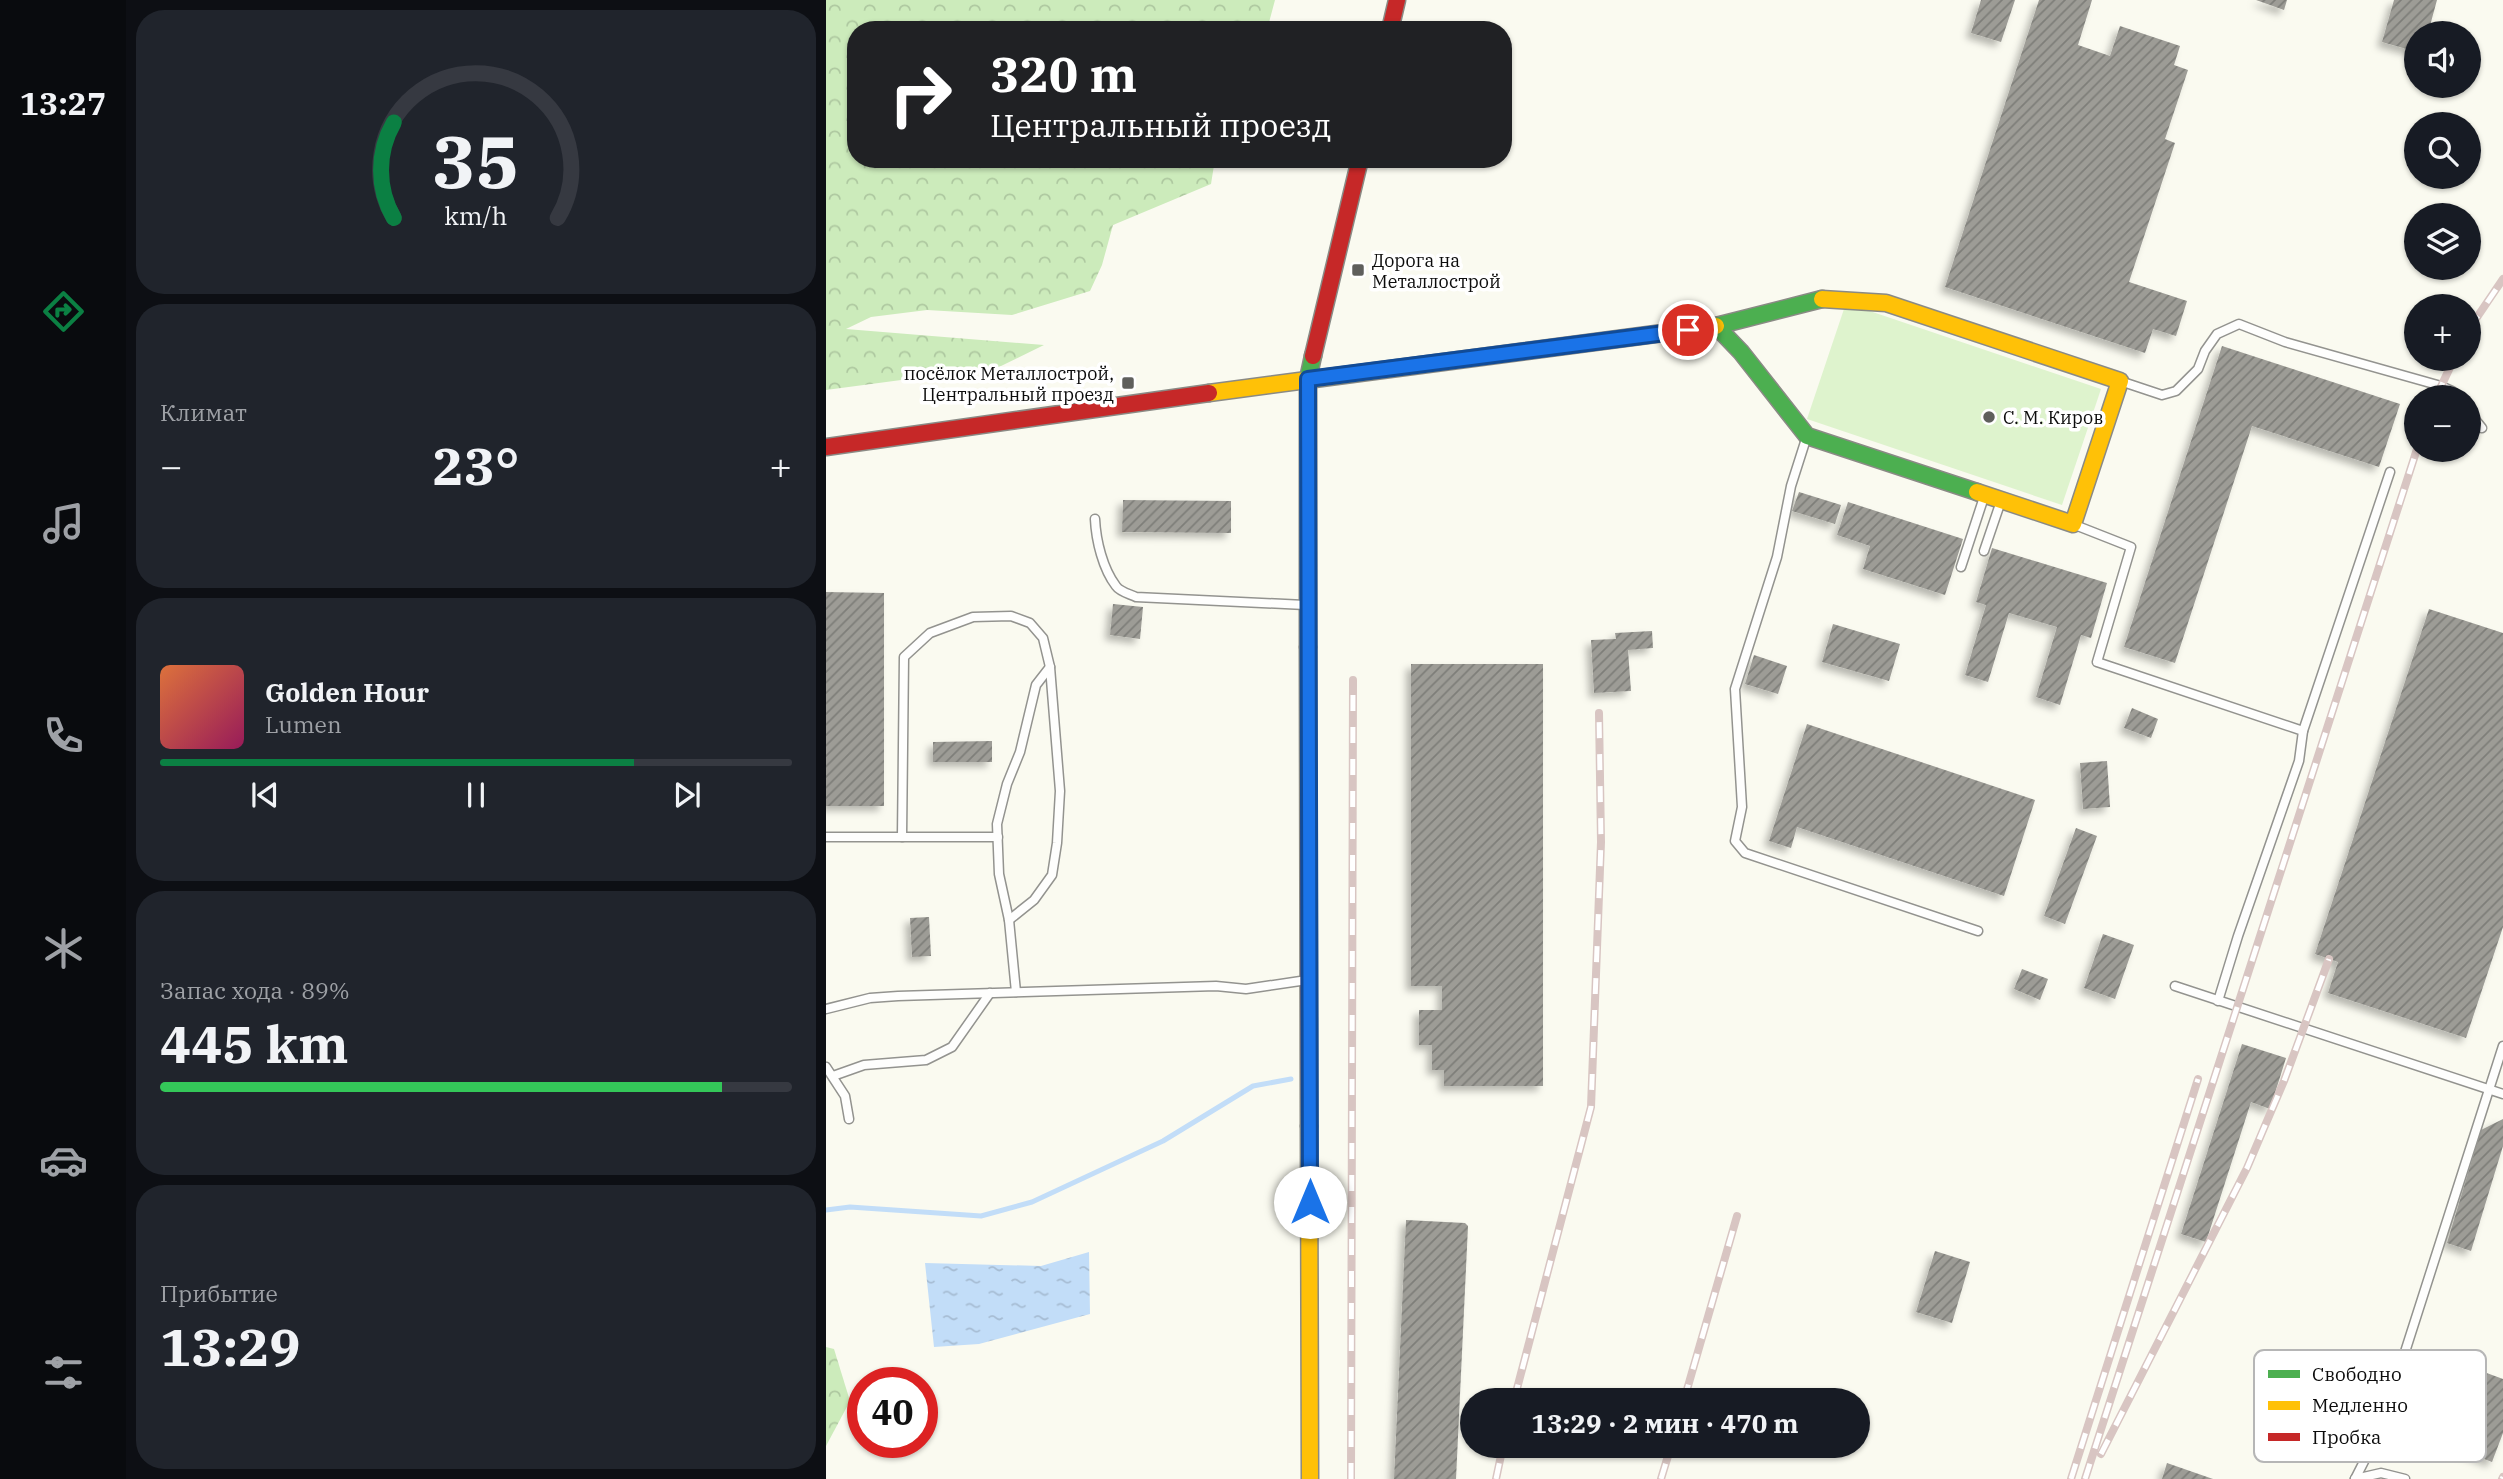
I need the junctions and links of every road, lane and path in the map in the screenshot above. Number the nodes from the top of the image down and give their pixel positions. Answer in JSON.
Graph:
{"nodes":[{"id":1,"x":1397,"y":0,"type":"edge"},
{"id":2,"x":1392,"y":21,"type":"edge"},
{"id":3,"x":1358,"y":168,"type":"edge"},
{"id":4,"x":1716,"y":326,"type":"junction"},
{"id":5,"x":1308,"y":379,"type":"junction"},
{"id":6,"x":2120,"y":381,"type":"junction"},
{"id":7,"x":2437,"y":385,"type":"edge"},
{"id":8,"x":1807,"y":436,"type":"junction"},
{"id":9,"x":826,"y":447,"type":"edge"},
{"id":10,"x":2390,"y":472,"type":"dead end"},
{"id":11,"x":1985,"y":495,"type":"junction"},
{"id":12,"x":2001,"y":500,"type":"junction"},
{"id":13,"x":1095,"y":519,"type":"dead end"},
{"id":14,"x":2073,"y":524,"type":"junction"},
{"id":15,"x":1984,"y":551,"type":"dead end"},
{"id":16,"x":1961,"y":567,"type":"dead end"},
{"id":17,"x":1309,"y":606,"type":"junction"},
{"id":18,"x":1050,"y":667,"type":"junction"},
{"id":19,"x":2303,"y":732,"type":"junction"},
{"id":20,"x":826,"y":837,"type":"edge"},
{"id":21,"x":902,"y":837,"type":"junction"},
{"id":22,"x":998,"y":837,"type":"junction"},
{"id":23,"x":1009,"y":920,"type":"junction"},
{"id":24,"x":1978,"y":931,"type":"dead end"},
{"id":25,"x":1309,"y":980,"type":"junction"},
{"id":26,"x":2175,"y":986,"type":"dead end"},
{"id":27,"x":1016,"y":992,"type":"junction"},
{"id":28,"x":990,"y":993,"type":"junction"},
{"id":29,"x":2218,"y":1000,"type":"junction"},
{"id":30,"x":826,"y":1009,"type":"edge"},
{"id":31,"x":2503,"y":1046,"type":"edge"},
{"id":32,"x":826,"y":1067,"type":"edge"},
{"id":33,"x":833,"y":1076,"type":"junction"},
{"id":34,"x":2489,"y":1090,"type":"junction"},
{"id":35,"x":2503,"y":1094,"type":"edge"},
{"id":36,"x":849,"y":1119,"type":"dead end"},
{"id":37,"x":2406,"y":1350,"type":"edge"},
{"id":38,"x":2364,"y":1462,"type":"edge"},
{"id":39,"x":1310,"y":1479,"type":"edge"},
{"id":40,"x":2355,"y":1479,"type":"edge"},
{"id":41,"x":2405,"y":1479,"type":"edge"}],
"edges":[{"from":1,"to":2,"type":"street"},
{"from":3,"to":5,"type":"street"},
{"from":4,"to":5,"type":"street"},
{"from":4,"to":6,"type":"street"},
{"from":4,"to":8,"type":"street"},
{"from":5,"to":9,"type":"street"},
{"from":5,"to":17,"type":"street"},
{"from":6,"to":7,"type":"lane"},
{"from":6,"to":14,"type":"street"},
{"from":8,"to":11,"type":"street"},
{"from":8,"to":24,"type":"lane"},
{"from":10,"to":19,"type":"lane"},
{"from":11,"to":12,"type":"street"},
{"from":11,"to":16,"type":"lane"},
{"from":12,"to":14,"type":"street"},
{"from":12,"to":15,"type":"lane"},
{"from":13,"to":17,"type":"lane"},
{"from":14,"to":19,"type":"lane"},
{"from":17,"to":25,"type":"street"},
{"from":18,"to":21,"type":"lane"},
{"from":18,"to":22,"type":"lane"},
{"from":18,"to":23,"type":"lane"},
{"from":19,"to":29,"type":"lane"},
{"from":20,"to":21,"type":"lane"},
{"from":21,"to":22,"type":"lane"},
{"from":22,"to":23,"type":"lane"},
{"from":23,"to":27,"type":"lane"},
{"from":25,"to":27,"type":"lane"},
{"from":25,"to":39,"type":"street"},
{"from":26,"to":29,"type":"lane"},
{"from":27,"to":28,"type":"lane"},
{"from":28,"to":30,"type":"lane"},
{"from":28,"to":33,"type":"lane"},
{"from":29,"to":34,"type":"lane"},
{"from":31,"to":34,"type":"lane"},
{"from":32,"to":33,"type":"lane"},
{"from":33,"to":36,"type":"lane"},
{"from":34,"to":35,"type":"lane"},
{"from":34,"to":37,"type":"lane"},
{"from":38,"to":40,"type":"lane"},
{"from":40,"to":41,"type":"lane"}]}
